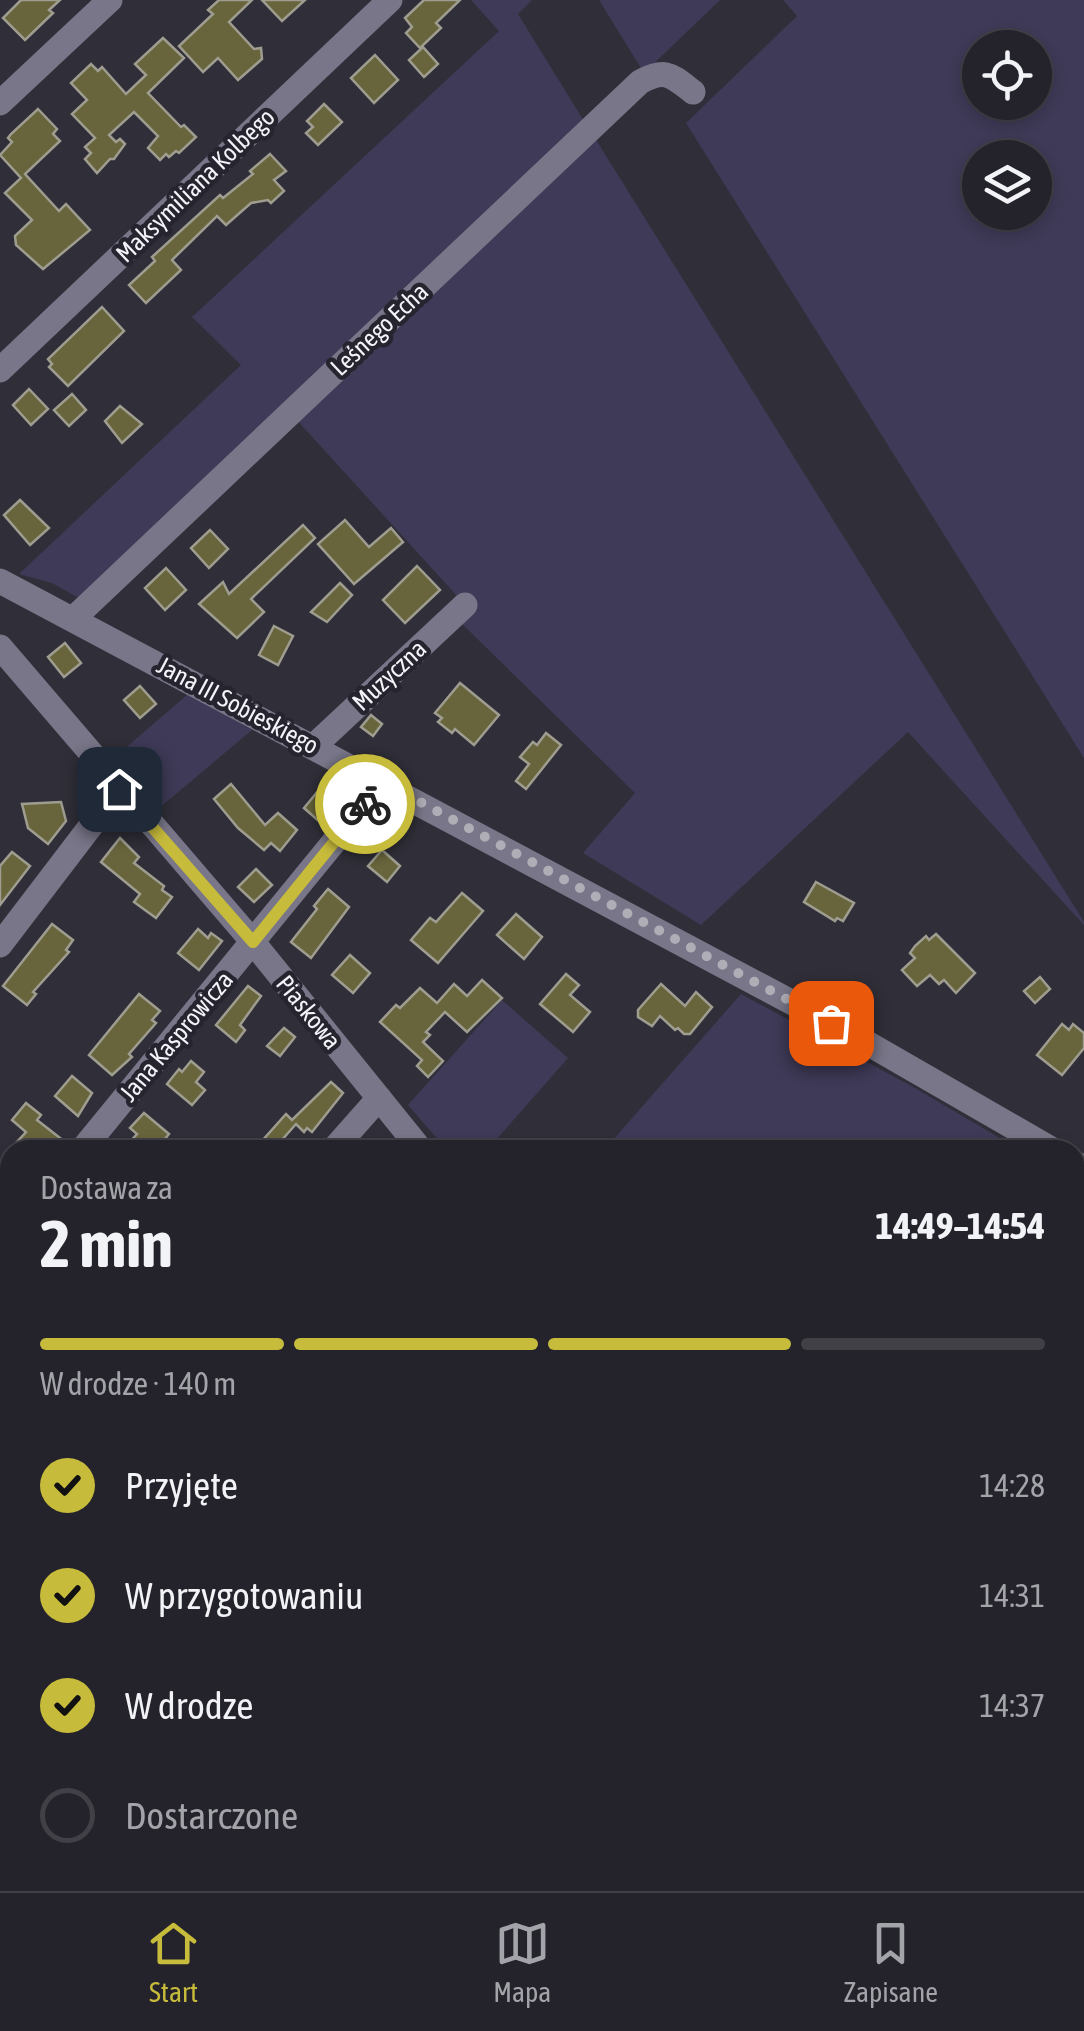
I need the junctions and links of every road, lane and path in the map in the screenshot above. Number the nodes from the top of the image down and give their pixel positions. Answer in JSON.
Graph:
{"nodes":[{"id":1,"x":110,"y":0,"type":"edge"},
{"id":2,"x":390,"y":0,"type":"edge"},
{"id":3,"x":693,"y":92,"type":"dead end"},
{"id":4,"x":0,"y":104,"type":"edge"},
{"id":5,"x":0,"y":370,"type":"edge"},
{"id":6,"x":0,"y":580,"type":"edge"},
{"id":7,"x":464,"y":606,"type":"dead end"},
{"id":8,"x":74,"y":618,"type":"junction"},
{"id":9,"x":0,"y":646,"type":"edge"},
{"id":10,"x":314,"y":746,"type":"junction"},
{"id":11,"x":383,"y":782,"type":"junction"},
{"id":12,"x":119,"y":789,"type":"junction"},
{"id":13,"x":253,"y":942,"type":"junction"},
{"id":14,"x":0,"y":945,"type":"edge"},
{"id":15,"x":379,"y":1098,"type":"junction"},
{"id":16,"x":90,"y":1140,"type":"edge"},
{"id":17,"x":341,"y":1140,"type":"edge"},
{"id":18,"x":413,"y":1140,"type":"edge"},
{"id":19,"x":1036,"y":1140,"type":"edge"}],
"edges":[{"from":1,"to":4,"type":"street"},
{"from":2,"to":5,"type":"street","name":"Maksymiliana Kolbego"},
{"from":3,"to":8,"type":"street","name":"Leśnego Echa"},
{"from":6,"to":8,"type":"street","name":"Jana III Sobieskiego"},
{"from":7,"to":10,"type":"street","name":"Muzyczna"},
{"from":8,"to":10,"type":"street","name":"Jana III Sobieskiego"},
{"from":9,"to":12,"type":"street","name":"Piaskowa"},
{"from":10,"to":11,"type":"street","name":"Jana III Sobieskiego"},
{"from":11,"to":13,"type":"street","name":"Jana Kasprowicza"},
{"from":11,"to":19,"type":"street","name":"Jana III Sobieskiego"},
{"from":12,"to":13,"type":"street","name":"Piaskowa"},
{"from":12,"to":14,"type":"street"},
{"from":13,"to":15,"type":"street","name":"Piaskowa"},
{"from":13,"to":16,"type":"street","name":"Jana Kasprowicza"},
{"from":15,"to":17,"type":"street"},
{"from":15,"to":18,"type":"street","name":"Piaskowa"}]}
